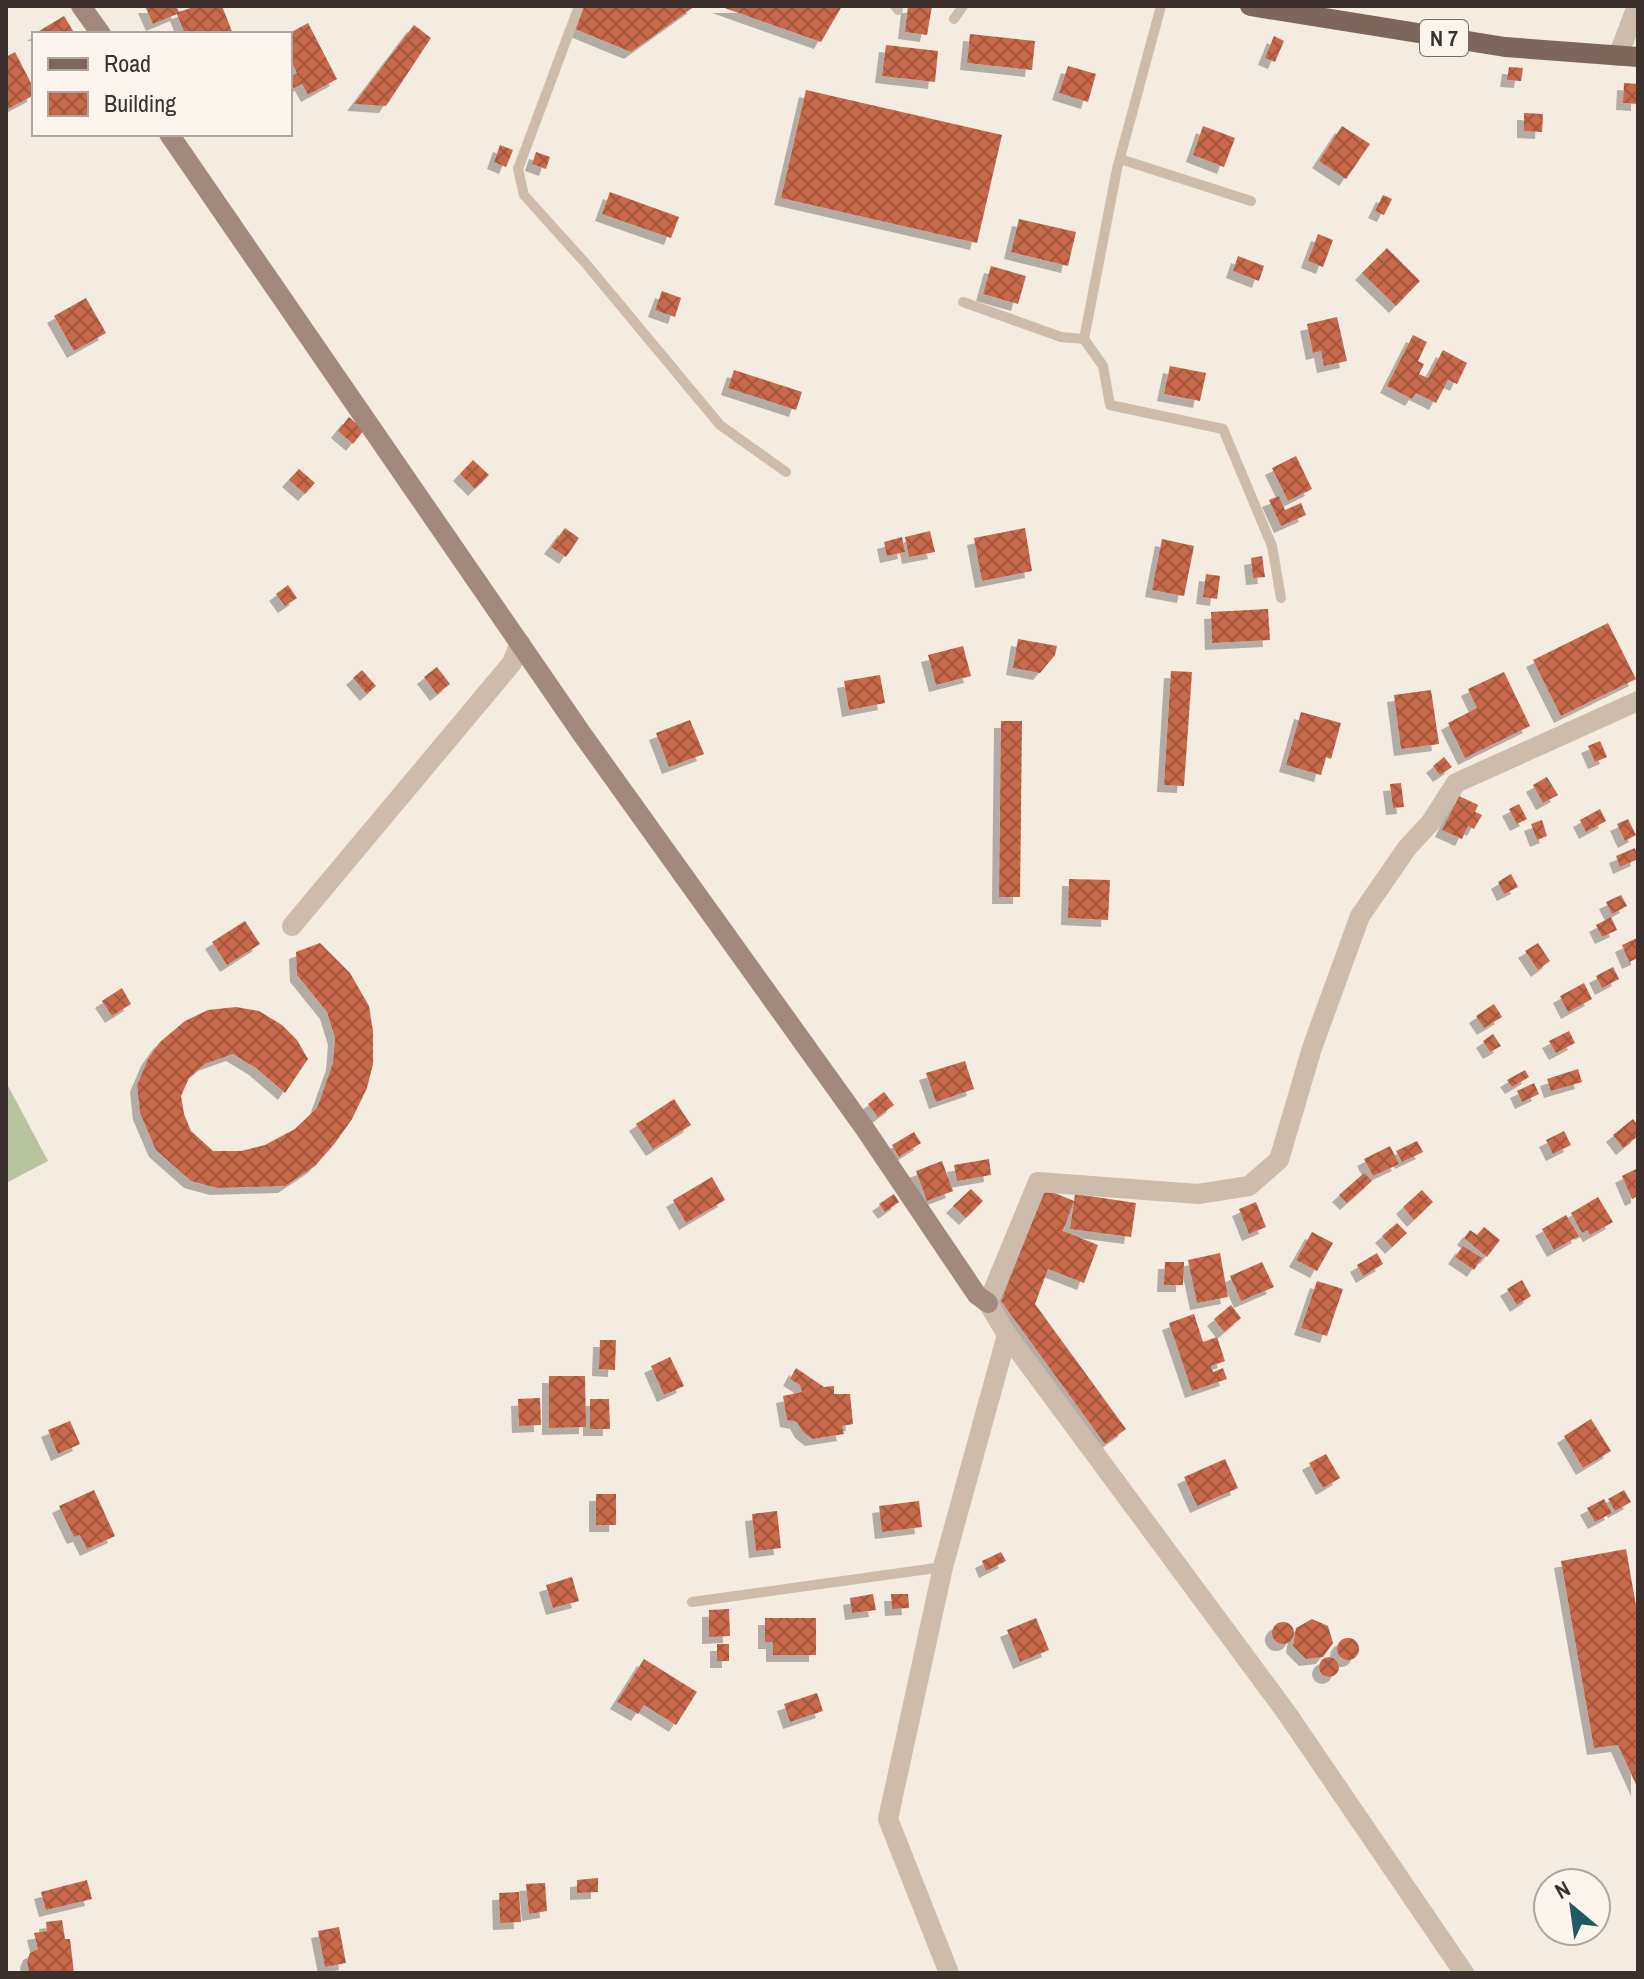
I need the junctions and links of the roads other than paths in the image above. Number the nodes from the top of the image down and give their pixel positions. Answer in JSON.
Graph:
{"nodes":[{"id":1,"x":81,"y":6,"type":"edge"},
{"id":2,"x":579,"y":6,"type":"edge"},
{"id":3,"x":963,"y":6,"type":"edge"},
{"id":4,"x":1161,"y":6,"type":"edge"},
{"id":5,"x":1250,"y":6,"type":"edge"},
{"id":6,"x":1637,"y":6,"type":"edge"},
{"id":7,"x":954,"y":19,"type":"dead end"},
{"id":8,"x":100,"y":32,"type":"edge"},
{"id":9,"x":1628,"y":56,"type":"edge"},
{"id":10,"x":170,"y":136,"type":"edge"},
{"id":11,"x":1120,"y":159,"type":"junction"},
{"id":12,"x":1251,"y":201,"type":"dead end"},
{"id":13,"x":963,"y":302,"type":"dead end"},
{"id":14,"x":1084,"y":339,"type":"junction"},
{"id":15,"x":786,"y":472,"type":"dead end"},
{"id":16,"x":1281,"y":598,"type":"dead end"},
{"id":17,"x":520,"y":643,"type":"junction"},
{"id":18,"x":1638,"y":701,"type":"edge"},
{"id":19,"x":292,"y":926,"type":"dead end"},
{"id":20,"x":988,"y":1303,"type":"junction"},
{"id":21,"x":1007,"y":1335,"type":"junction"},
{"id":22,"x":943,"y":1567,"type":"junction"},
{"id":23,"x":692,"y":1602,"type":"dead end"},
{"id":24,"x":949,"y":1973,"type":"edge"},
{"id":25,"x":1464,"y":1973,"type":"edge"}],
"edges":[{"from":1,"to":8,"type":"street"},
{"from":2,"to":15,"type":"lane"},
{"from":3,"to":7,"type":"lane"},
{"from":4,"to":11,"type":"lane"},
{"from":5,"to":9,"type":"main road","number":"N 7"},
{"from":6,"to":9,"type":"street"},
{"from":10,"to":17,"type":"street"},
{"from":11,"to":12,"type":"lane"},
{"from":11,"to":14,"type":"lane"},
{"from":13,"to":14,"type":"lane"},
{"from":14,"to":16,"type":"lane"},
{"from":17,"to":19,"type":"street"},
{"from":17,"to":20,"type":"street"},
{"from":18,"to":20,"type":"street"},
{"from":20,"to":21,"type":"street"},
{"from":21,"to":22,"type":"street"},
{"from":21,"to":25,"type":"street"},
{"from":22,"to":23,"type":"lane"},
{"from":22,"to":24,"type":"street"}]}
